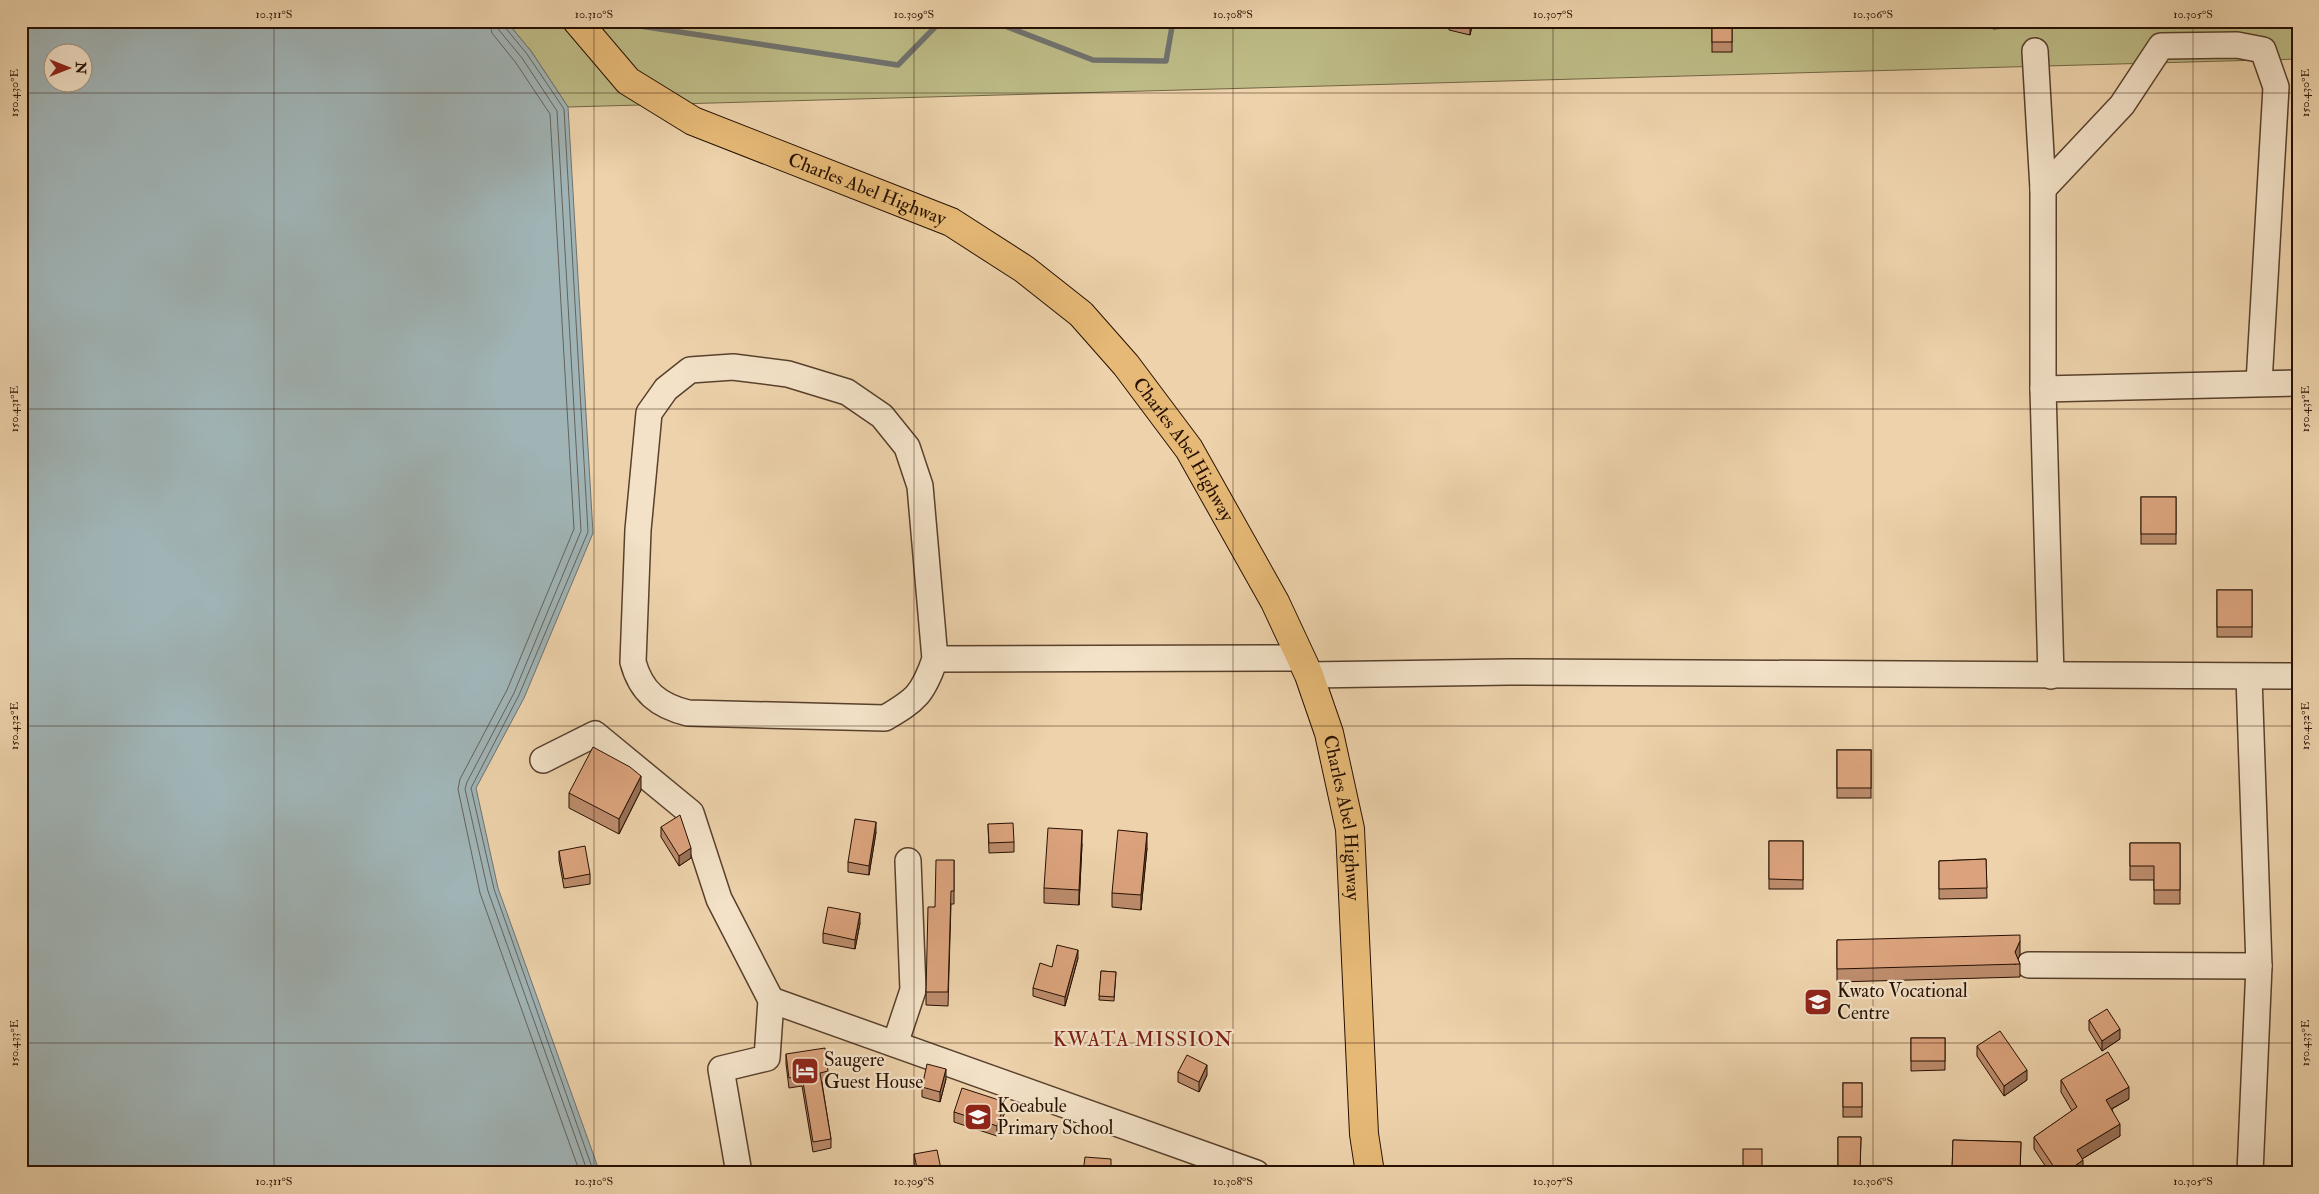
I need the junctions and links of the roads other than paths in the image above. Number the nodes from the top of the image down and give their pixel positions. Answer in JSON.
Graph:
{"nodes":[{"id":1,"x":578,"y":21,"type":"edge"},
{"id":2,"x":2036,"y":51,"type":"dead end"},
{"id":3,"x":2044,"y":189,"type":"junction"},
{"id":4,"x":2298,"y":382,"type":"edge"},
{"id":5,"x":2259,"y":383,"type":"junction"},
{"id":6,"x":2044,"y":389,"type":"junction"},
{"id":7,"x":935,"y":659,"type":"junction"},
{"id":8,"x":1305,"y":667,"type":"junction"},
{"id":9,"x":2051,"y":676,"type":"junction"},
{"id":10,"x":2298,"y":676,"type":"edge"},
{"id":11,"x":2248,"y":677,"type":"junction"},
{"id":12,"x":543,"y":760,"type":"dead end"},
{"id":13,"x":908,"y":861,"type":"dead end"},
{"id":14,"x":2029,"y":965,"type":"dead end"},
{"id":15,"x":2259,"y":966,"type":"junction"},
{"id":16,"x":771,"y":1000,"type":"junction"},
{"id":17,"x":895,"y":1044,"type":"junction"},
{"id":18,"x":740,"y":1173,"type":"edge"},
{"id":19,"x":1256,"y":1173,"type":"edge"},
{"id":20,"x":1370,"y":1173,"type":"edge"},
{"id":21,"x":2250,"y":1173,"type":"edge"}],
"edges":[{"from":1,"to":8,"type":"main road","name":"Charles Abel Highway"},
{"from":2,"to":3,"type":"street"},
{"from":3,"to":5,"type":"street"},
{"from":3,"to":6,"type":"street"},
{"from":4,"to":5,"type":"street"},
{"from":5,"to":6,"type":"street"},
{"from":6,"to":9,"type":"street"},
{"from":7,"to":7,"type":"street"},
{"from":7,"to":8,"type":"street"},
{"from":8,"to":9,"type":"street"},
{"from":8,"to":20,"type":"main road","name":"Charles Abel Highway"},
{"from":9,"to":11,"type":"street"},
{"from":10,"to":11,"type":"street"},
{"from":11,"to":15,"type":"street"},
{"from":12,"to":16,"type":"street"},
{"from":13,"to":17,"type":"street"},
{"from":14,"to":15,"type":"street"},
{"from":15,"to":21,"type":"street"},
{"from":16,"to":17,"type":"street"},
{"from":16,"to":18,"type":"street"},
{"from":17,"to":19,"type":"street"}]}
